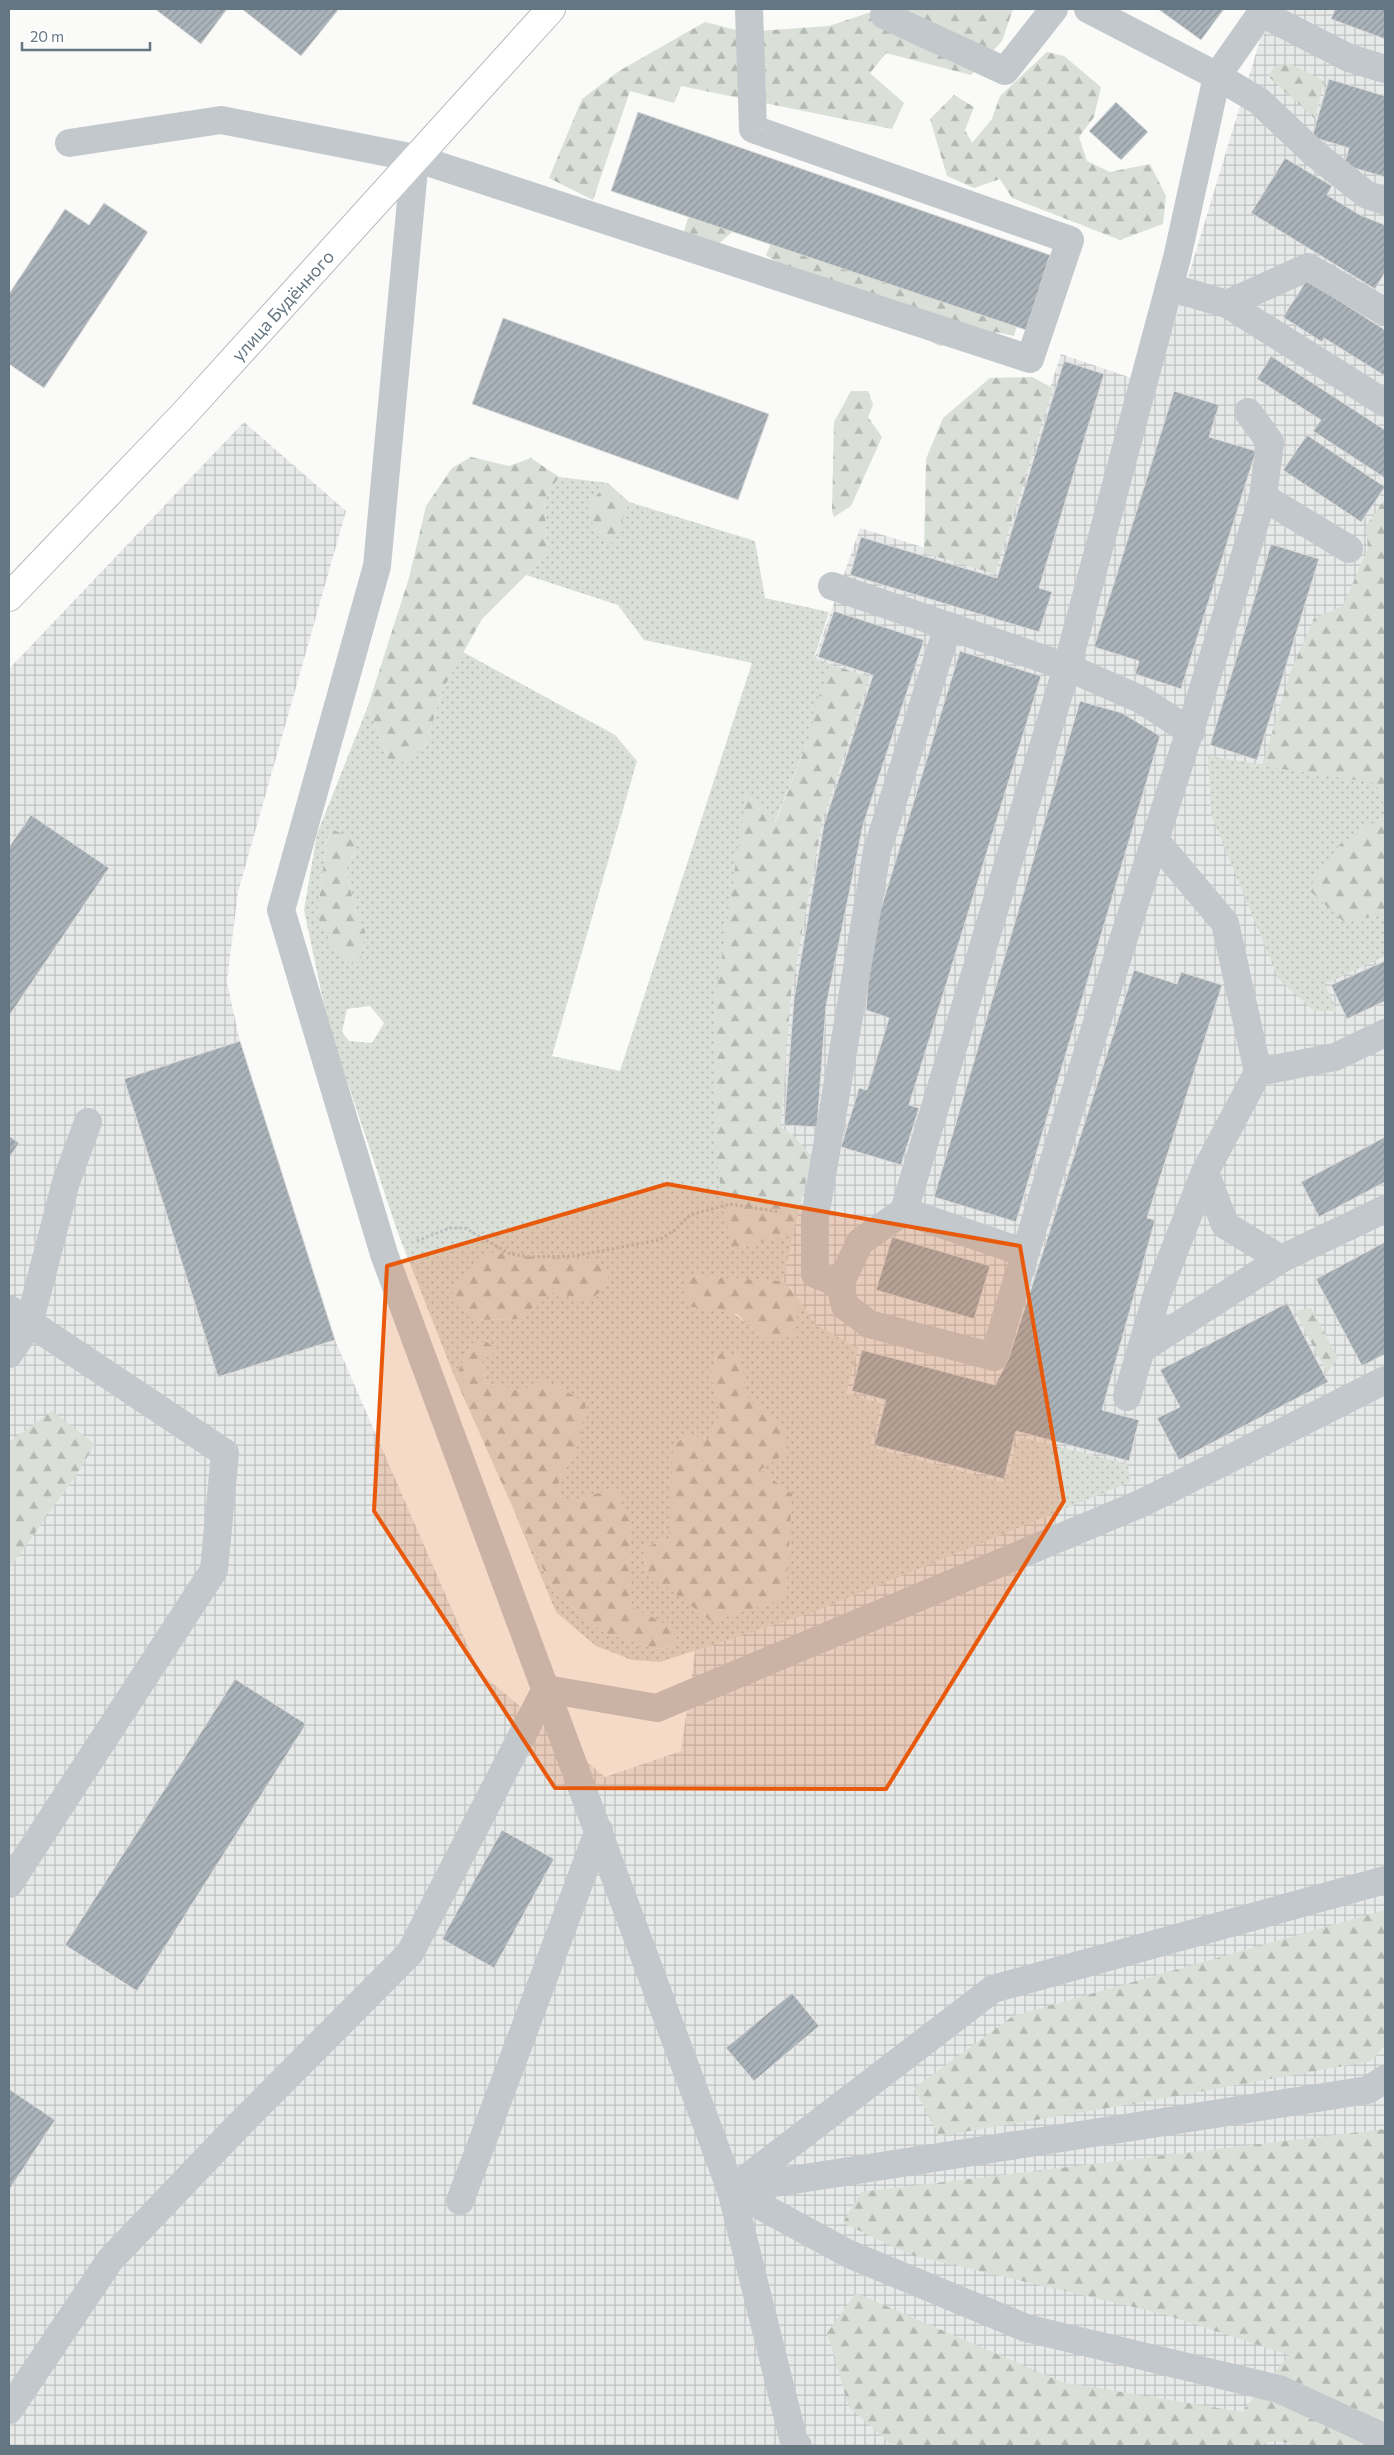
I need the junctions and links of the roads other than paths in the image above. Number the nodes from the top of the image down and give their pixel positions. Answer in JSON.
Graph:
{"nodes":[{"id":1,"x":551,"y":9,"type":"edge"},
{"id":2,"x":749,"y":9,"type":"edge"},
{"id":3,"x":1054,"y":9,"type":"edge"},
{"id":4,"x":1088,"y":9,"type":"edge"},
{"id":5,"x":881,"y":11,"type":"edge"},
{"id":6,"x":1262,"y":11,"type":"edge"},
{"id":7,"x":1385,"y":69,"type":"edge"},
{"id":8,"x":1217,"y":76,"type":"junction"},
{"id":9,"x":69,"y":143,"type":"dead end"},
{"id":10,"x":415,"y":158,"type":"junction"},
{"id":11,"x":1385,"y":201,"type":"edge"},
{"id":12,"x":1169,"y":287,"type":"junction"},
{"id":13,"x":1227,"y":304,"type":"junction"},
{"id":14,"x":1385,"y":312,"type":"edge"},
{"id":15,"x":1385,"y":403,"type":"edge"},
{"id":16,"x":1248,"y":412,"type":"dead end"},
{"id":17,"x":1263,"y":497,"type":"junction"},
{"id":18,"x":1349,"y":549,"type":"dead end"},
{"id":19,"x":832,"y":586,"type":"dead end"},
{"id":20,"x":9,"y":597,"type":"edge"},
{"id":21,"x":948,"y":626,"type":"junction"},
{"id":22,"x":1067,"y":667,"type":"junction"},
{"id":23,"x":1191,"y":732,"type":"junction"},
{"id":24,"x":1156,"y":841,"type":"junction"},
{"id":25,"x":1385,"y":1033,"type":"edge"},
{"id":26,"x":1258,"y":1072,"type":"junction"},
{"id":27,"x":88,"y":1122,"type":"dead end"},
{"id":28,"x":1205,"y":1172,"type":"junction"},
{"id":29,"x":1385,"y":1209,"type":"edge"},
{"id":30,"x":904,"y":1211,"type":"junction"},
{"id":31,"x":1025,"y":1253,"type":"junction"},
{"id":32,"x":1281,"y":1259,"type":"junction"},
{"id":33,"x":840,"y":1284,"type":"junction"},
{"id":34,"x":19,"y":1316,"type":"edge"},
{"id":35,"x":1142,"y":1349,"type":"junction"},
{"id":36,"x":9,"y":1354,"type":"edge"},
{"id":37,"x":1385,"y":1380,"type":"edge"},
{"id":38,"x":1127,"y":1397,"type":"dead end"},
{"id":39,"x":546,"y":1689,"type":"junction"},
{"id":40,"x":599,"y":1830,"type":"junction"},
{"id":41,"x":1385,"y":1880,"type":"edge"},
{"id":42,"x":9,"y":1884,"type":"edge"},
{"id":43,"x":1385,"y":2079,"type":"edge"},
{"id":44,"x":731,"y":2190,"type":"junction"},
{"id":45,"x":460,"y":2201,"type":"dead end"},
{"id":46,"x":9,"y":2410,"type":"edge"},
{"id":47,"x":1385,"y":2438,"type":"edge"},
{"id":48,"x":798,"y":2446,"type":"edge"}],
"edges":[{"from":1,"to":10,"type":"main road","name":"улица Будённого"},
{"from":2,"to":10,"type":"street"},
{"from":3,"to":5,"type":"street"},
{"from":4,"to":8,"type":"street"},
{"from":6,"to":7,"type":"street"},
{"from":6,"to":8,"type":"street"},
{"from":8,"to":11,"type":"street"},
{"from":8,"to":12,"type":"street"},
{"from":9,"to":10,"type":"street"},
{"from":10,"to":20,"type":"main road","name":"улица Будённого"},
{"from":10,"to":39,"type":"street"},
{"from":12,"to":13,"type":"street"},
{"from":12,"to":22,"type":"street"},
{"from":13,"to":14,"type":"street"},
{"from":13,"to":15,"type":"street"},
{"from":16,"to":17,"type":"street"},
{"from":17,"to":18,"type":"street"},
{"from":17,"to":23,"type":"street"},
{"from":19,"to":21,"type":"street"},
{"from":21,"to":22,"type":"street"},
{"from":21,"to":33,"type":"street"},
{"from":22,"to":23,"type":"street"},
{"from":22,"to":30,"type":"street"},
{"from":23,"to":24,"type":"street"},
{"from":24,"to":26,"type":"street"},
{"from":24,"to":31,"type":"street"},
{"from":25,"to":26,"type":"street"},
{"from":26,"to":28,"type":"street"},
{"from":27,"to":34,"type":"street"},
{"from":28,"to":32,"type":"street"},
{"from":28,"to":35,"type":"street"},
{"from":29,"to":32,"type":"street"},
{"from":30,"to":31,"type":"street"},
{"from":30,"to":33,"type":"street"},
{"from":31,"to":33,"type":"street"},
{"from":32,"to":35,"type":"street"},
{"from":34,"to":36,"type":"street"},
{"from":34,"to":42,"type":"street"},
{"from":35,"to":38,"type":"street"},
{"from":37,"to":39,"type":"street"},
{"from":39,"to":40,"type":"street"},
{"from":39,"to":46,"type":"street"},
{"from":40,"to":44,"type":"street"},
{"from":40,"to":45,"type":"street"},
{"from":41,"to":44,"type":"street"},
{"from":43,"to":44,"type":"street"},
{"from":44,"to":47,"type":"street"},
{"from":44,"to":48,"type":"street"}]}
